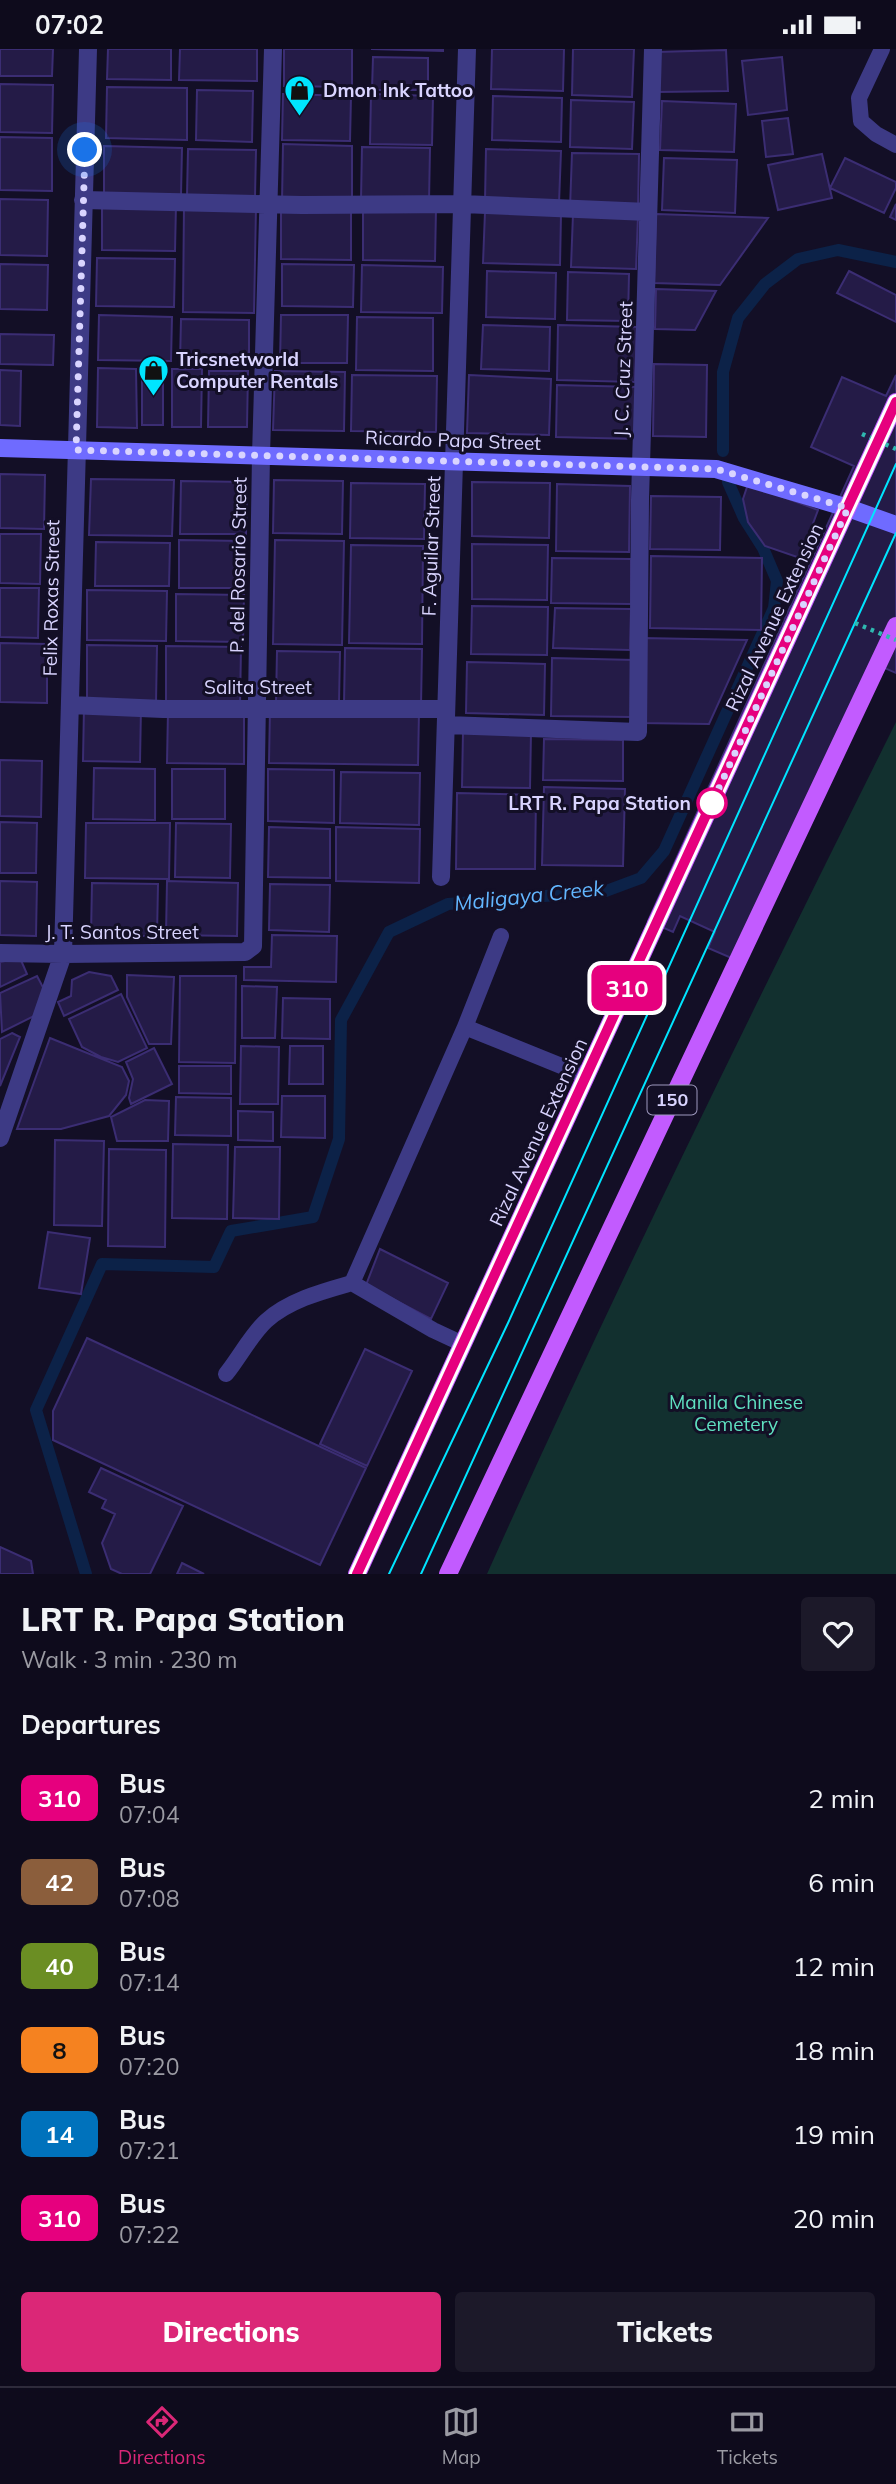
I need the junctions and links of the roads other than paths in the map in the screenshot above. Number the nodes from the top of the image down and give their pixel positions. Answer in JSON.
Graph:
{"nodes":[{"id":1,"x":88,"y":49,"type":"edge"},
{"id":2,"x":273,"y":49,"type":"edge"},
{"id":3,"x":467,"y":49,"type":"edge"},
{"id":4,"x":653,"y":49,"type":"edge"},
{"id":5,"x":882,"y":49,"type":"edge"},
{"id":6,"x":896,"y":145,"type":"edge"},
{"id":7,"x":83,"y":200,"type":"junction"},
{"id":8,"x":268,"y":204,"type":"junction"},
{"id":9,"x":463,"y":204,"type":"junction"},
{"id":10,"x":648,"y":212,"type":"junction"},
{"id":11,"x":896,"y":402,"type":"edge"},
{"id":12,"x":0,"y":447,"type":"edge"},
{"id":13,"x":76,"y":450,"type":"junction"},
{"id":14,"x":261,"y":455,"type":"junction"},
{"id":15,"x":454,"y":461,"type":"junction"},
{"id":16,"x":641,"y":467,"type":"junction"},
{"id":17,"x":848,"y":508,"type":"junction"},
{"id":18,"x":896,"y":525,"type":"edge"},
{"id":19,"x":896,"y":626,"type":"edge"},
{"id":20,"x":70,"y":705,"type":"junction"},
{"id":21,"x":257,"y":708,"type":"junction"},
{"id":22,"x":446,"y":717,"type":"junction"},
{"id":23,"x":638,"y":732,"type":"joint"},
{"id":24,"x":441,"y":877,"type":"dead end"},
{"id":25,"x":501,"y":936,"type":"dead end"},
{"id":26,"x":245,"y":952,"type":"joint"},
{"id":27,"x":0,"y":953,"type":"edge"},
{"id":28,"x":63,"y":954,"type":"junction"},
{"id":29,"x":465,"y":1027,"type":"junction"},
{"id":30,"x":586,"y":1076,"type":"junction"},
{"id":31,"x":0,"y":1138,"type":"edge"},
{"id":32,"x":352,"y":1283,"type":"junction"},
{"id":33,"x":463,"y":1344,"type":"junction"},
{"id":34,"x":226,"y":1374,"type":"dead end"},
{"id":35,"x":357,"y":1574,"type":"edge"},
{"id":36,"x":448,"y":1574,"type":"edge"}],
"edges":[{"from":1,"to":7,"type":"street","name":"Felix Roxas Street"},
{"from":2,"to":8,"type":"street","name":"P. del Rosario Street"},
{"from":3,"to":9,"type":"street","name":"F. Aguilar Street"},
{"from":4,"to":10,"type":"street","name":"J. C. Cruz Street"},
{"from":5,"to":6,"type":"lane"},
{"from":7,"to":8,"type":"street"},
{"from":7,"to":13,"type":"street","name":"Felix Roxas Street"},
{"from":8,"to":9,"type":"street"},
{"from":8,"to":14,"type":"street","name":"P. del Rosario Street"},
{"from":9,"to":10,"type":"street"},
{"from":9,"to":15,"type":"street","name":"F. Aguilar Street"},
{"from":10,"to":16,"type":"street","name":"J. C. Cruz Street"},
{"from":11,"to":17,"type":"main road","name":"Rizal Avenue Extension"},
{"from":12,"to":13,"type":"street","name":"Ricardo Papa Street"},
{"from":13,"to":14,"type":"street","name":"Ricardo Papa Street"},
{"from":13,"to":20,"type":"street","name":"Felix Roxas Street"},
{"from":14,"to":15,"type":"street","name":"Ricardo Papa Street"},
{"from":14,"to":21,"type":"street","name":"P. del Rosario Street"},
{"from":15,"to":16,"type":"street","name":"Ricardo Papa Street"},
{"from":15,"to":22,"type":"street","name":"F. Aguilar Street"},
{"from":16,"to":17,"type":"street","name":"Ricardo Papa Street"},
{"from":16,"to":23,"type":"street","name":"J. C. Cruz Street"},
{"from":17,"to":18,"type":"street","name":"Ricardo Papa Street"},
{"from":17,"to":30,"type":"main road","name":"Rizal Avenue Extension"},
{"from":19,"to":36,"type":"main road","number":"150"},
{"from":20,"to":21,"type":"street","name":"Salita Street"},
{"from":20,"to":28,"type":"street","name":"Felix Roxas Street"},
{"from":21,"to":22,"type":"street","name":"Salita Street"},
{"from":21,"to":26,"type":"street","name":"P. del Rosario Street"},
{"from":22,"to":23,"type":"street","name":"Salita Street"},
{"from":22,"to":24,"type":"street","name":"F. Aguilar Street"},
{"from":25,"to":29,"type":"lane"},
{"from":26,"to":28,"type":"street","name":"J. T. Santos Street"},
{"from":27,"to":28,"type":"street","name":"J. T. Santos Street"},
{"from":28,"to":31,"type":"street","name":"Felix Roxas Street"},
{"from":29,"to":30,"type":"lane"},
{"from":29,"to":32,"type":"lane"},
{"from":30,"to":33,"type":"main road","name":"Rizal Avenue Extension"},
{"from":32,"to":33,"type":"lane"},
{"from":32,"to":34,"type":"lane"},
{"from":33,"to":35,"type":"main road","name":"Rizal Avenue Extension"}]}
